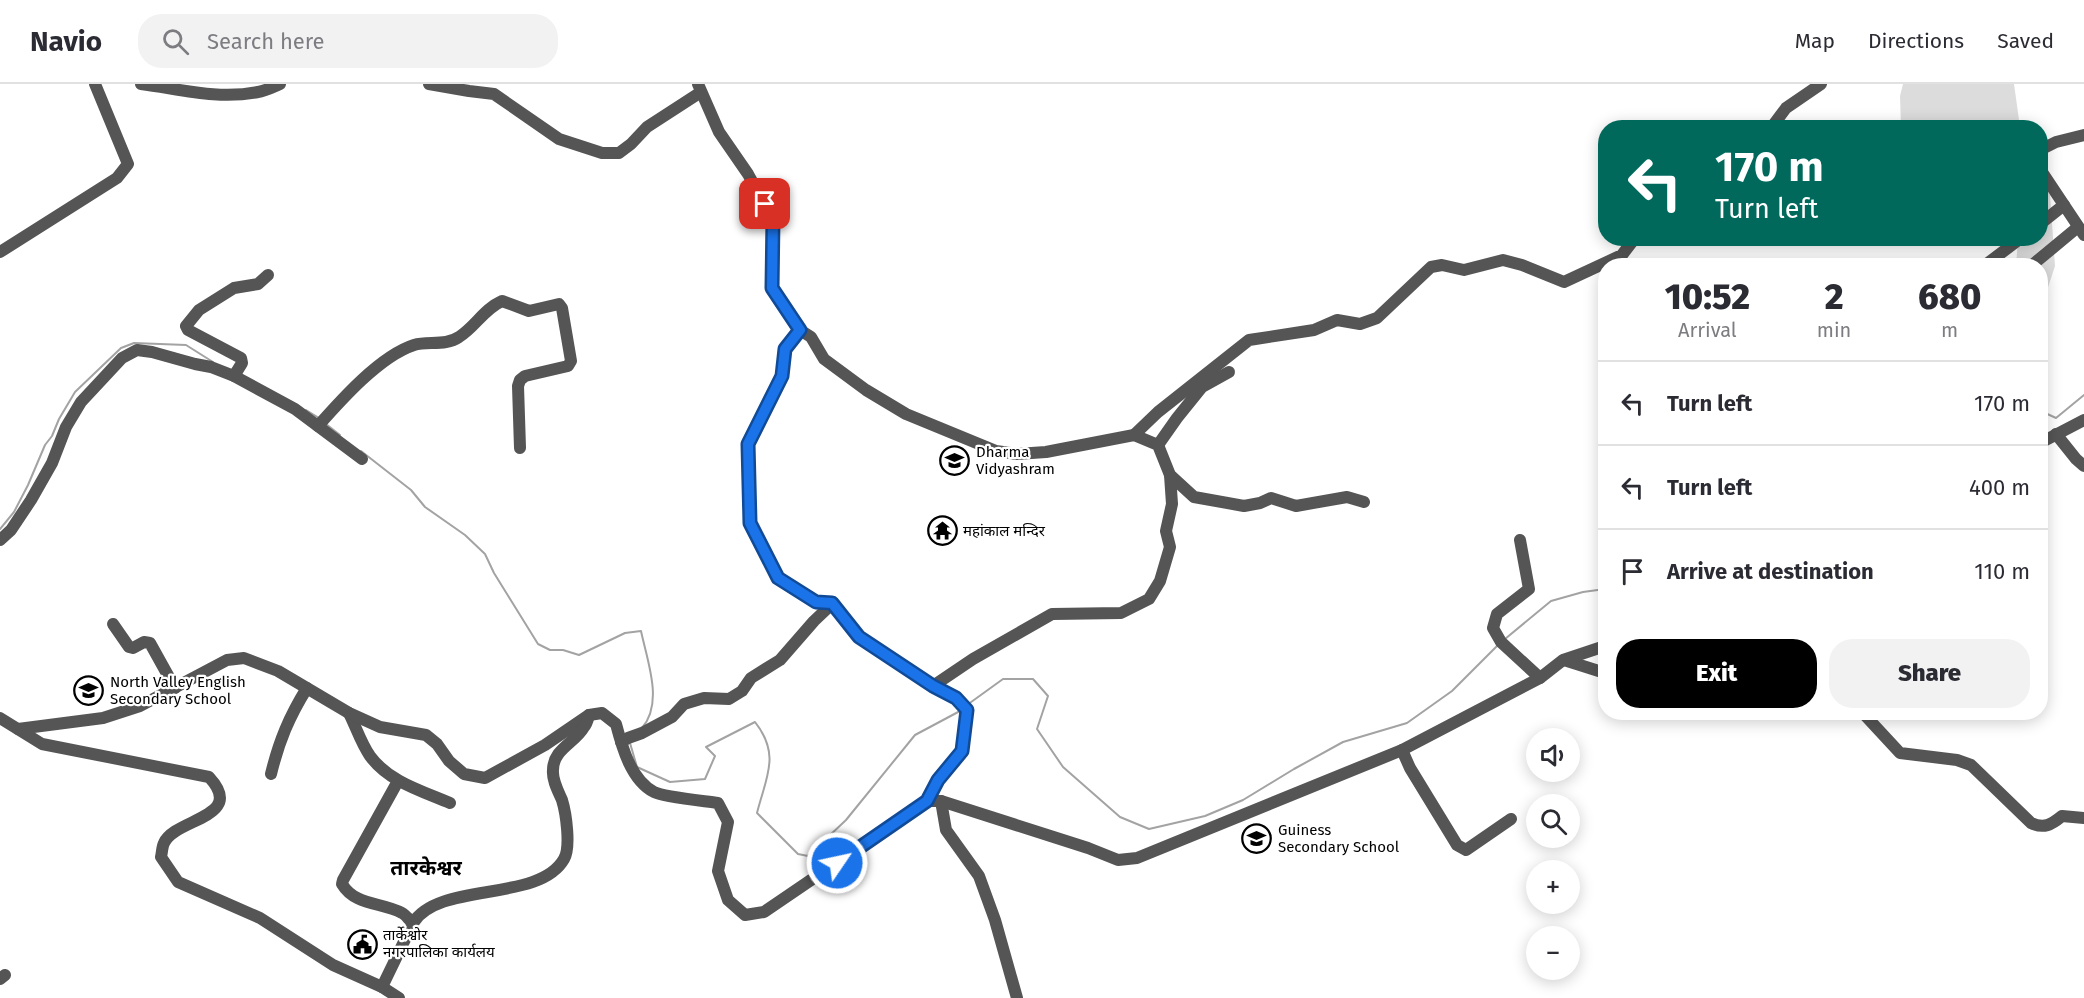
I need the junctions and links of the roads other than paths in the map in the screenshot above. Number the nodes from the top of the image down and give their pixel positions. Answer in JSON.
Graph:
{"nodes":[{"id":1,"x":95,"y":84,"type":"edge"},
{"id":2,"x":141,"y":84,"type":"edge"},
{"id":3,"x":280,"y":84,"type":"edge"},
{"id":4,"x":429,"y":84,"type":"edge"},
{"id":5,"x":1821,"y":84,"type":"edge"},
{"id":6,"x":700,"y":88,"type":"edge"},
{"id":7,"x":1777,"y":120,"type":"edge"},
{"id":8,"x":2084,"y":135,"type":"edge"},
{"id":9,"x":2048,"y":146,"type":"edge"},
{"id":10,"x":2048,"y":181,"type":"edge"},
{"id":11,"x":2064,"y":205,"type":"junction"},
{"id":12,"x":2048,"y":218,"type":"edge"},
{"id":13,"x":2081,"y":231,"type":"edge"},
{"id":14,"x":1629,"y":246,"type":"edge"},
{"id":15,"x":2010,"y":246,"type":"edge"},
{"id":16,"x":0,"y":252,"type":"edge"},
{"id":17,"x":1616,"y":258,"type":"edge"},
{"id":18,"x":1994,"y":258,"type":"edge"},
{"id":19,"x":2042,"y":258,"type":"edge"},
{"id":20,"x":1598,"y":266,"type":"edge"},
{"id":21,"x":268,"y":275,"type":"dead end"},
{"id":22,"x":800,"y":330,"type":"junction"},
{"id":23,"x":1229,"y":372,"type":"dead end"},
{"id":24,"x":234,"y":376,"type":"junction"},
{"id":25,"x":2084,"y":420,"type":"edge"},
{"id":26,"x":318,"y":426,"type":"junction"},
{"id":27,"x":2056,"y":434,"type":"junction"},
{"id":28,"x":1134,"y":435,"type":"junction"},
{"id":29,"x":2048,"y":438,"type":"edge"},
{"id":30,"x":1158,"y":445,"type":"junction"},
{"id":31,"x":520,"y":448,"type":"dead end"},
{"id":32,"x":362,"y":459,"type":"dead end"},
{"id":33,"x":2084,"y":466,"type":"edge"},
{"id":34,"x":1170,"y":475,"type":"junction"},
{"id":35,"x":1364,"y":502,"type":"dead end"},
{"id":36,"x":0,"y":540,"type":"edge"},
{"id":37,"x":1520,"y":540,"type":"dead end"},
{"id":38,"x":832,"y":603,"type":"junction"},
{"id":39,"x":113,"y":624,"type":"dead end"},
{"id":40,"x":1598,"y":648,"type":"edge"},
{"id":41,"x":1563,"y":660,"type":"junction"},
{"id":42,"x":1598,"y":671,"type":"edge"},
{"id":43,"x":1540,"y":678,"type":"junction"},
{"id":44,"x":933,"y":686,"type":"junction"},
{"id":45,"x":175,"y":688,"type":"junction"},
{"id":46,"x":306,"y":688,"type":"junction"},
{"id":47,"x":349,"y":713,"type":"junction"},
{"id":48,"x":590,"y":715,"type":"junction"},
{"id":49,"x":0,"y":718,"type":"edge"},
{"id":50,"x":1869,"y":720,"type":"edge"},
{"id":51,"x":18,"y":729,"type":"junction"},
{"id":52,"x":624,"y":740,"type":"junction"},
{"id":53,"x":1402,"y":750,"type":"junction"},
{"id":54,"x":271,"y":774,"type":"dead end"},
{"id":55,"x":398,"y":781,"type":"junction"},
{"id":56,"x":927,"y":801,"type":"junction"},
{"id":57,"x":940,"y":801,"type":"junction"},
{"id":58,"x":450,"y":803,"type":"dead end"},
{"id":59,"x":2084,"y":818,"type":"edge"},
{"id":60,"x":1511,"y":819,"type":"dead end"},
{"id":61,"x":413,"y":923,"type":"junction"},
{"id":62,"x":382,"y":987,"type":"junction"},
{"id":63,"x":399,"y":998,"type":"edge"},
{"id":64,"x":1017,"y":998,"type":"edge"}],
"edges":[{"from":1,"to":16,"type":"street"},
{"from":2,"to":3,"type":"street"},
{"from":4,"to":6,"type":"street"},
{"from":5,"to":7,"type":"street"},
{"from":6,"to":22,"type":"street"},
{"from":8,"to":9,"type":"street"},
{"from":10,"to":11,"type":"street"},
{"from":11,"to":12,"type":"street"},
{"from":11,"to":13,"type":"street"},
{"from":13,"to":19,"type":"street"},
{"from":14,"to":17,"type":"street"},
{"from":15,"to":18,"type":"street"},
{"from":20,"to":28,"type":"street"},
{"from":21,"to":24,"type":"street"},
{"from":22,"to":28,"type":"street"},
{"from":22,"to":38,"type":"street"},
{"from":23,"to":30,"type":"street"},
{"from":24,"to":26,"type":"street"},
{"from":24,"to":36,"type":"street"},
{"from":25,"to":27,"type":"street"},
{"from":26,"to":31,"type":"street"},
{"from":26,"to":32,"type":"street"},
{"from":27,"to":29,"type":"street"},
{"from":27,"to":33,"type":"street"},
{"from":28,"to":30,"type":"street"},
{"from":30,"to":34,"type":"street"},
{"from":34,"to":35,"type":"street"},
{"from":34,"to":44,"type":"street"},
{"from":37,"to":43,"type":"street"},
{"from":38,"to":44,"type":"street"},
{"from":38,"to":52,"type":"street"},
{"from":39,"to":45,"type":"street"},
{"from":40,"to":41,"type":"street"},
{"from":41,"to":42,"type":"street"},
{"from":41,"to":43,"type":"street"},
{"from":43,"to":53,"type":"street"},
{"from":44,"to":56,"type":"street"},
{"from":45,"to":46,"type":"street"},
{"from":45,"to":51,"type":"street"},
{"from":46,"to":47,"type":"street"},
{"from":46,"to":54,"type":"street"},
{"from":47,"to":48,"type":"street"},
{"from":47,"to":55,"type":"street"},
{"from":48,"to":52,"type":"street"},
{"from":48,"to":61,"type":"street"},
{"from":49,"to":51,"type":"street"},
{"from":50,"to":59,"type":"street"},
{"from":51,"to":62,"type":"street"},
{"from":52,"to":56,"type":"street"},
{"from":53,"to":57,"type":"street"},
{"from":53,"to":60,"type":"street"},
{"from":55,"to":58,"type":"street"},
{"from":55,"to":61,"type":"street"},
{"from":56,"to":57,"type":"street"},
{"from":57,"to":64,"type":"street"},
{"from":61,"to":62,"type":"street"},
{"from":62,"to":63,"type":"street"}]}
